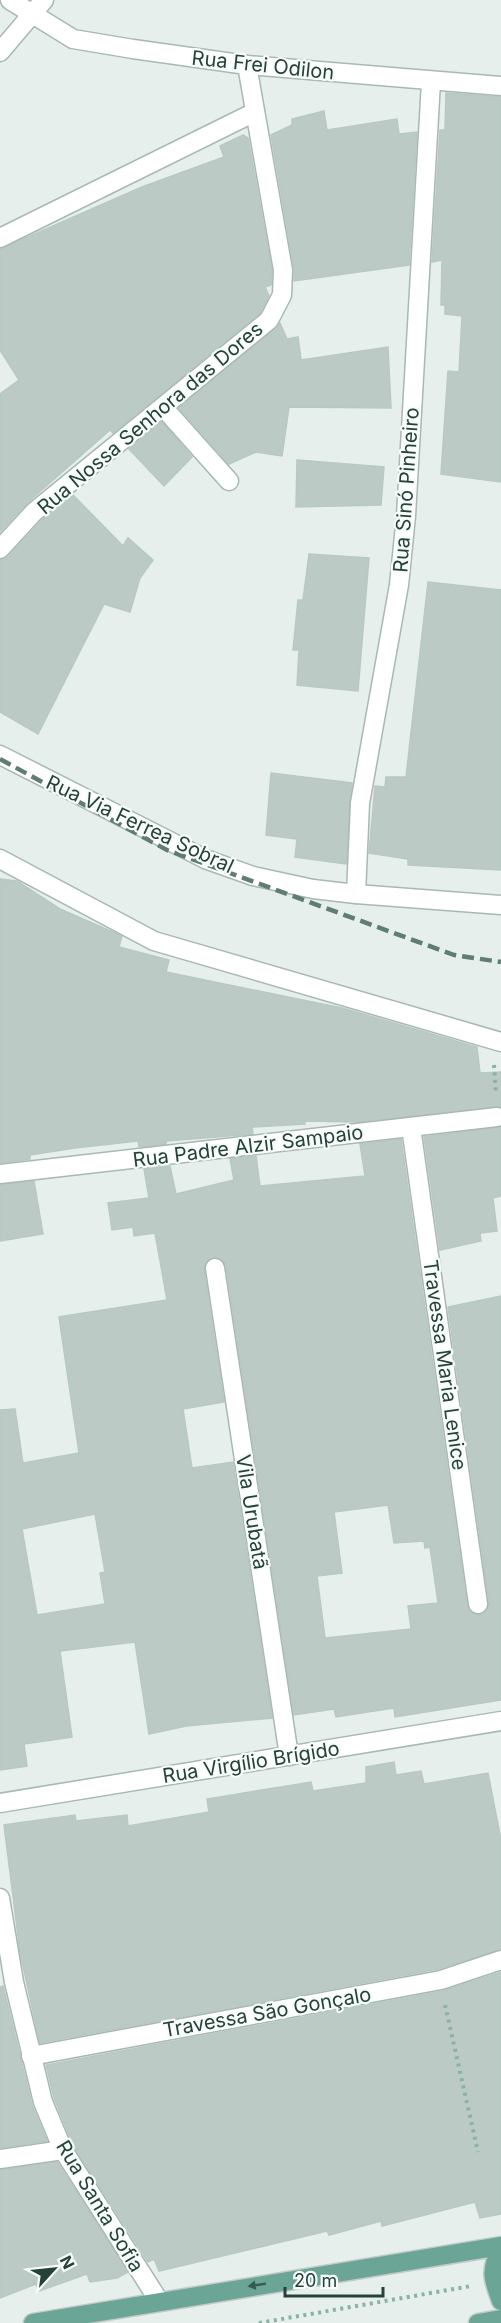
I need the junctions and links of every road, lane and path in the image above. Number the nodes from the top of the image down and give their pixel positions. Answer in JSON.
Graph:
{"nodes":[{"id":1,"x":9,"y":0,"type":"edge"},
{"id":2,"x":38,"y":6,"type":"edge"},
{"id":3,"x":0,"y":52,"type":"edge"},
{"id":4,"x":247,"y":65,"type":"junction"},
{"id":5,"x":431,"y":82,"type":"junction"},
{"id":6,"x":501,"y":86,"type":"edge"},
{"id":7,"x":255,"y":112,"type":"junction"},
{"id":8,"x":0,"y":238,"type":"edge"},
{"id":9,"x":163,"y":407,"type":"junction"},
{"id":10,"x":229,"y":482,"type":"dead end"},
{"id":11,"x":0,"y":549,"type":"edge"},
{"id":12,"x":0,"y":755,"type":"edge"},
{"id":13,"x":0,"y":859,"type":"edge"},
{"id":14,"x":356,"y":894,"type":"junction"},
{"id":15,"x":501,"y":905,"type":"edge"},
{"id":16,"x":497,"y":1042,"type":"edge"},
{"id":17,"x":497,"y":1117,"type":"joint"},
{"id":18,"x":411,"y":1127,"type":"junction"},
{"id":19,"x":0,"y":1174,"type":"edge"},
{"id":20,"x":215,"y":1268,"type":"dead end"},
{"id":21,"x":478,"y":1604,"type":"dead end"},
{"id":22,"x":501,"y":1721,"type":"edge"},
{"id":23,"x":290,"y":1756,"type":"junction"},
{"id":24,"x":0,"y":1803,"type":"edge"},
{"id":25,"x":0,"y":1898,"type":"edge"},
{"id":26,"x":501,"y":1960,"type":"edge"},
{"id":27,"x":441,"y":1980,"type":"junction"},
{"id":28,"x":31,"y":2056,"type":"junction"},
{"id":29,"x":63,"y":2150,"type":"junction"},
{"id":30,"x":478,"y":2151,"type":"dead end"},
{"id":31,"x":0,"y":2160,"type":"edge"},
{"id":32,"x":501,"y":2248,"type":"edge"},
{"id":33,"x":493,"y":2282,"type":"junction"},
{"id":34,"x":159,"y":2301,"type":"junction"},
{"id":35,"x":501,"y":2301,"type":"edge"},
{"id":36,"x":501,"y":2319,"type":"edge"},
{"id":37,"x":33,"y":2323,"type":"edge"},
{"id":38,"x":259,"y":2323,"type":"edge"},
{"id":39,"x":478,"y":2323,"type":"edge"}],
"edges":[{"from":1,"to":2,"type":"street","name":"Rua Frei Odilon"},
{"from":2,"to":3,"type":"street"},
{"from":2,"to":4,"type":"street","name":"Rua Frei Odilon"},
{"from":4,"to":5,"type":"street","name":"Rua Frei Odilon"},
{"from":4,"to":7,"type":"street","name":"Rua Nossa Senhora das Dores"},
{"from":5,"to":6,"type":"street","name":"Rua Frei Odilon"},
{"from":5,"to":14,"type":"street","name":"Rua Sinó Pinheiro"},
{"from":7,"to":8,"type":"street"},
{"from":7,"to":9,"type":"street","name":"Rua Nossa Senhora das Dores"},
{"from":9,"to":10,"type":"street"},
{"from":9,"to":11,"type":"street","name":"Rua Nossa Senhora das Dores"},
{"from":12,"to":14,"type":"street","name":"Rua Via Ferrea Sobral"},
{"from":13,"to":16,"type":"street"},
{"from":14,"to":15,"type":"street","name":"Rua Via Ferrea Sobral"},
{"from":16,"to":17,"type":"path"},
{"from":17,"to":18,"type":"street","name":"Rua Padre Alzir Sampaio"},
{"from":18,"to":19,"type":"street","name":"Rua Padre Alzir Sampaio"},
{"from":18,"to":21,"type":"street","name":"Travessa Maria Lenice"},
{"from":20,"to":23,"type":"street","name":"Vila Urubatã"},
{"from":22,"to":23,"type":"street","name":"Rua Virgílio Brígido"},
{"from":23,"to":24,"type":"street","name":"Rua Virgílio Brígido"},
{"from":25,"to":28,"type":"street","name":"Rua Santa Sofia"},
{"from":26,"to":27,"type":"street","name":"Travessa São Gonçalo"},
{"from":27,"to":28,"type":"street","name":"Travessa São Gonçalo"},
{"from":27,"to":30,"type":"path"},
{"from":28,"to":29,"type":"street","name":"Rua Santa Sofia"},
{"from":29,"to":31,"type":"street"},
{"from":29,"to":34,"type":"street","name":"Rua Santa Sofia"},
{"from":32,"to":33,"type":"main road"},
{"from":32,"to":34,"type":"main road","one_way":true},
{"from":33,"to":35,"type":"main road"},
{"from":33,"to":38,"type":"path"},
{"from":34,"to":37,"type":"main road"},
{"from":36,"to":39,"type":"main road"}]}
